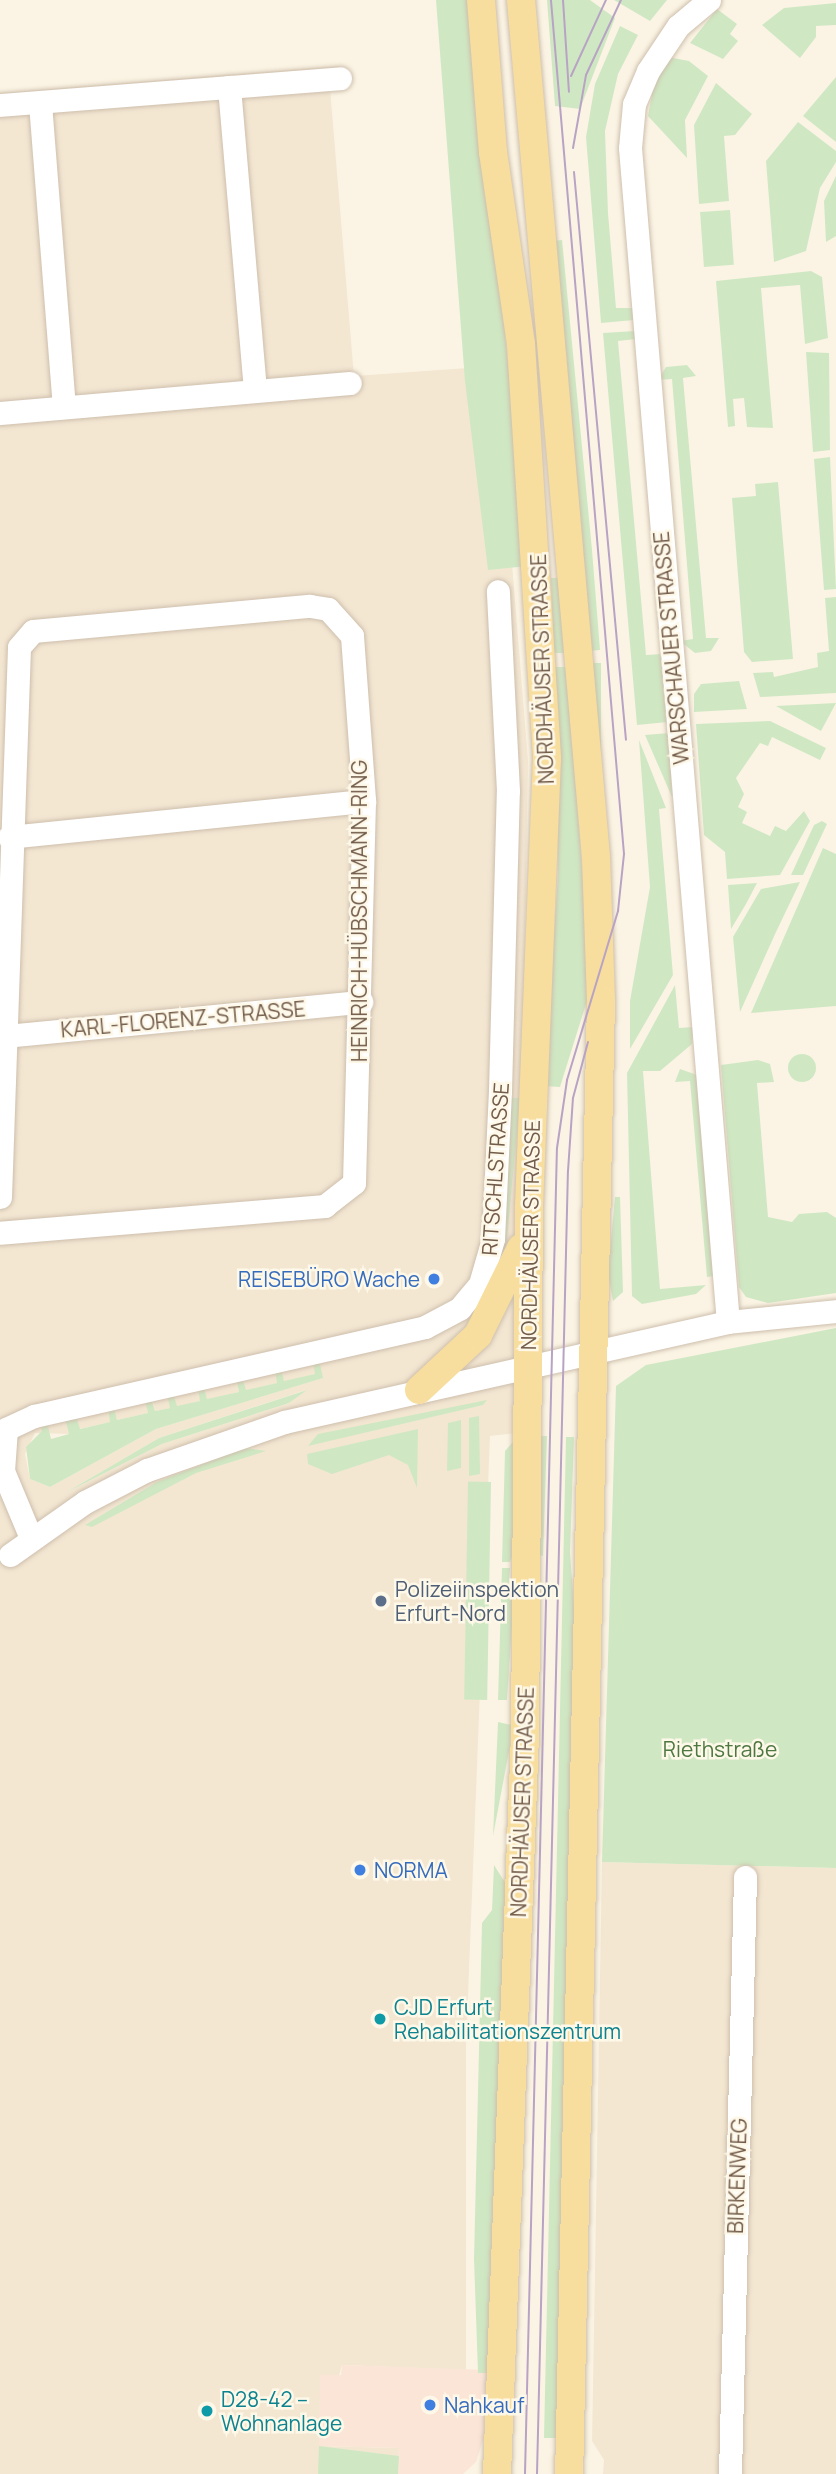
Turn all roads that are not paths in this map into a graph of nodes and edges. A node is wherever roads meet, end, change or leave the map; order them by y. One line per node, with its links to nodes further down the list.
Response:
1 (481, 0): 18 (main road, NORDHÄUSER STRASSE)
2 (521, 0): 22 (main road, NORDHÄUSER STRASSE)
3 (709, 0): 21 (street, WARSCHAUER STRASSE)
4 (340, 78): 5 (street)
5 (229, 87): 6 (street); 9 (street)
6 (40, 103): 7 (street); 10 (street)
7 (0, 105)
8 (350, 383): 9 (street)
9 (255, 390): 10 (street)
10 (64, 407): 11 (street)
11 (0, 413)
12 (498, 591): 25 (street, RITSCHLSTRASSE)
13 (364, 801): 14 (street); 14 (street, HEINRICH-HÜBSCHMANN-RING); 15 (street, HEINRICH-HÜBSCHMANN-RING)
14 (9, 837): 16 (street, HEINRICH-HÜBSCHMANN-RING)
15 (361, 1002): 16 (street, KARL-FLORENZ-STRASSE); 19 (street, HEINRICH-HÜBSCHMANN-RING)
16 (5, 1035): 17 (street, HEINRICH-HÜBSCHMANN-RING)
17 (0, 1198)
18 (529, 1207): 23 (main road, NORDHÄUSER STRASSE); 24 (main road)
19 (0, 1233)
20 (836, 1311): 21 (street)
21 (728, 1322): 22 (street)
22 (595, 1352): 23 (street); 30 (main road, NORDHÄUSER STRASSE)
23 (527, 1369): 24 (street); 29 (main road, NORDHÄUSER STRASSE)
24 (419, 1390): 26 (street)
25 (3, 1424): 26 (street)
26 (31, 1538): 27 (street)
27 (10, 1555)
28 (745, 1877): 31 (street, BIRKENWEG)
29 (497, 2474)
30 (569, 2474)
31 (730, 2474)

